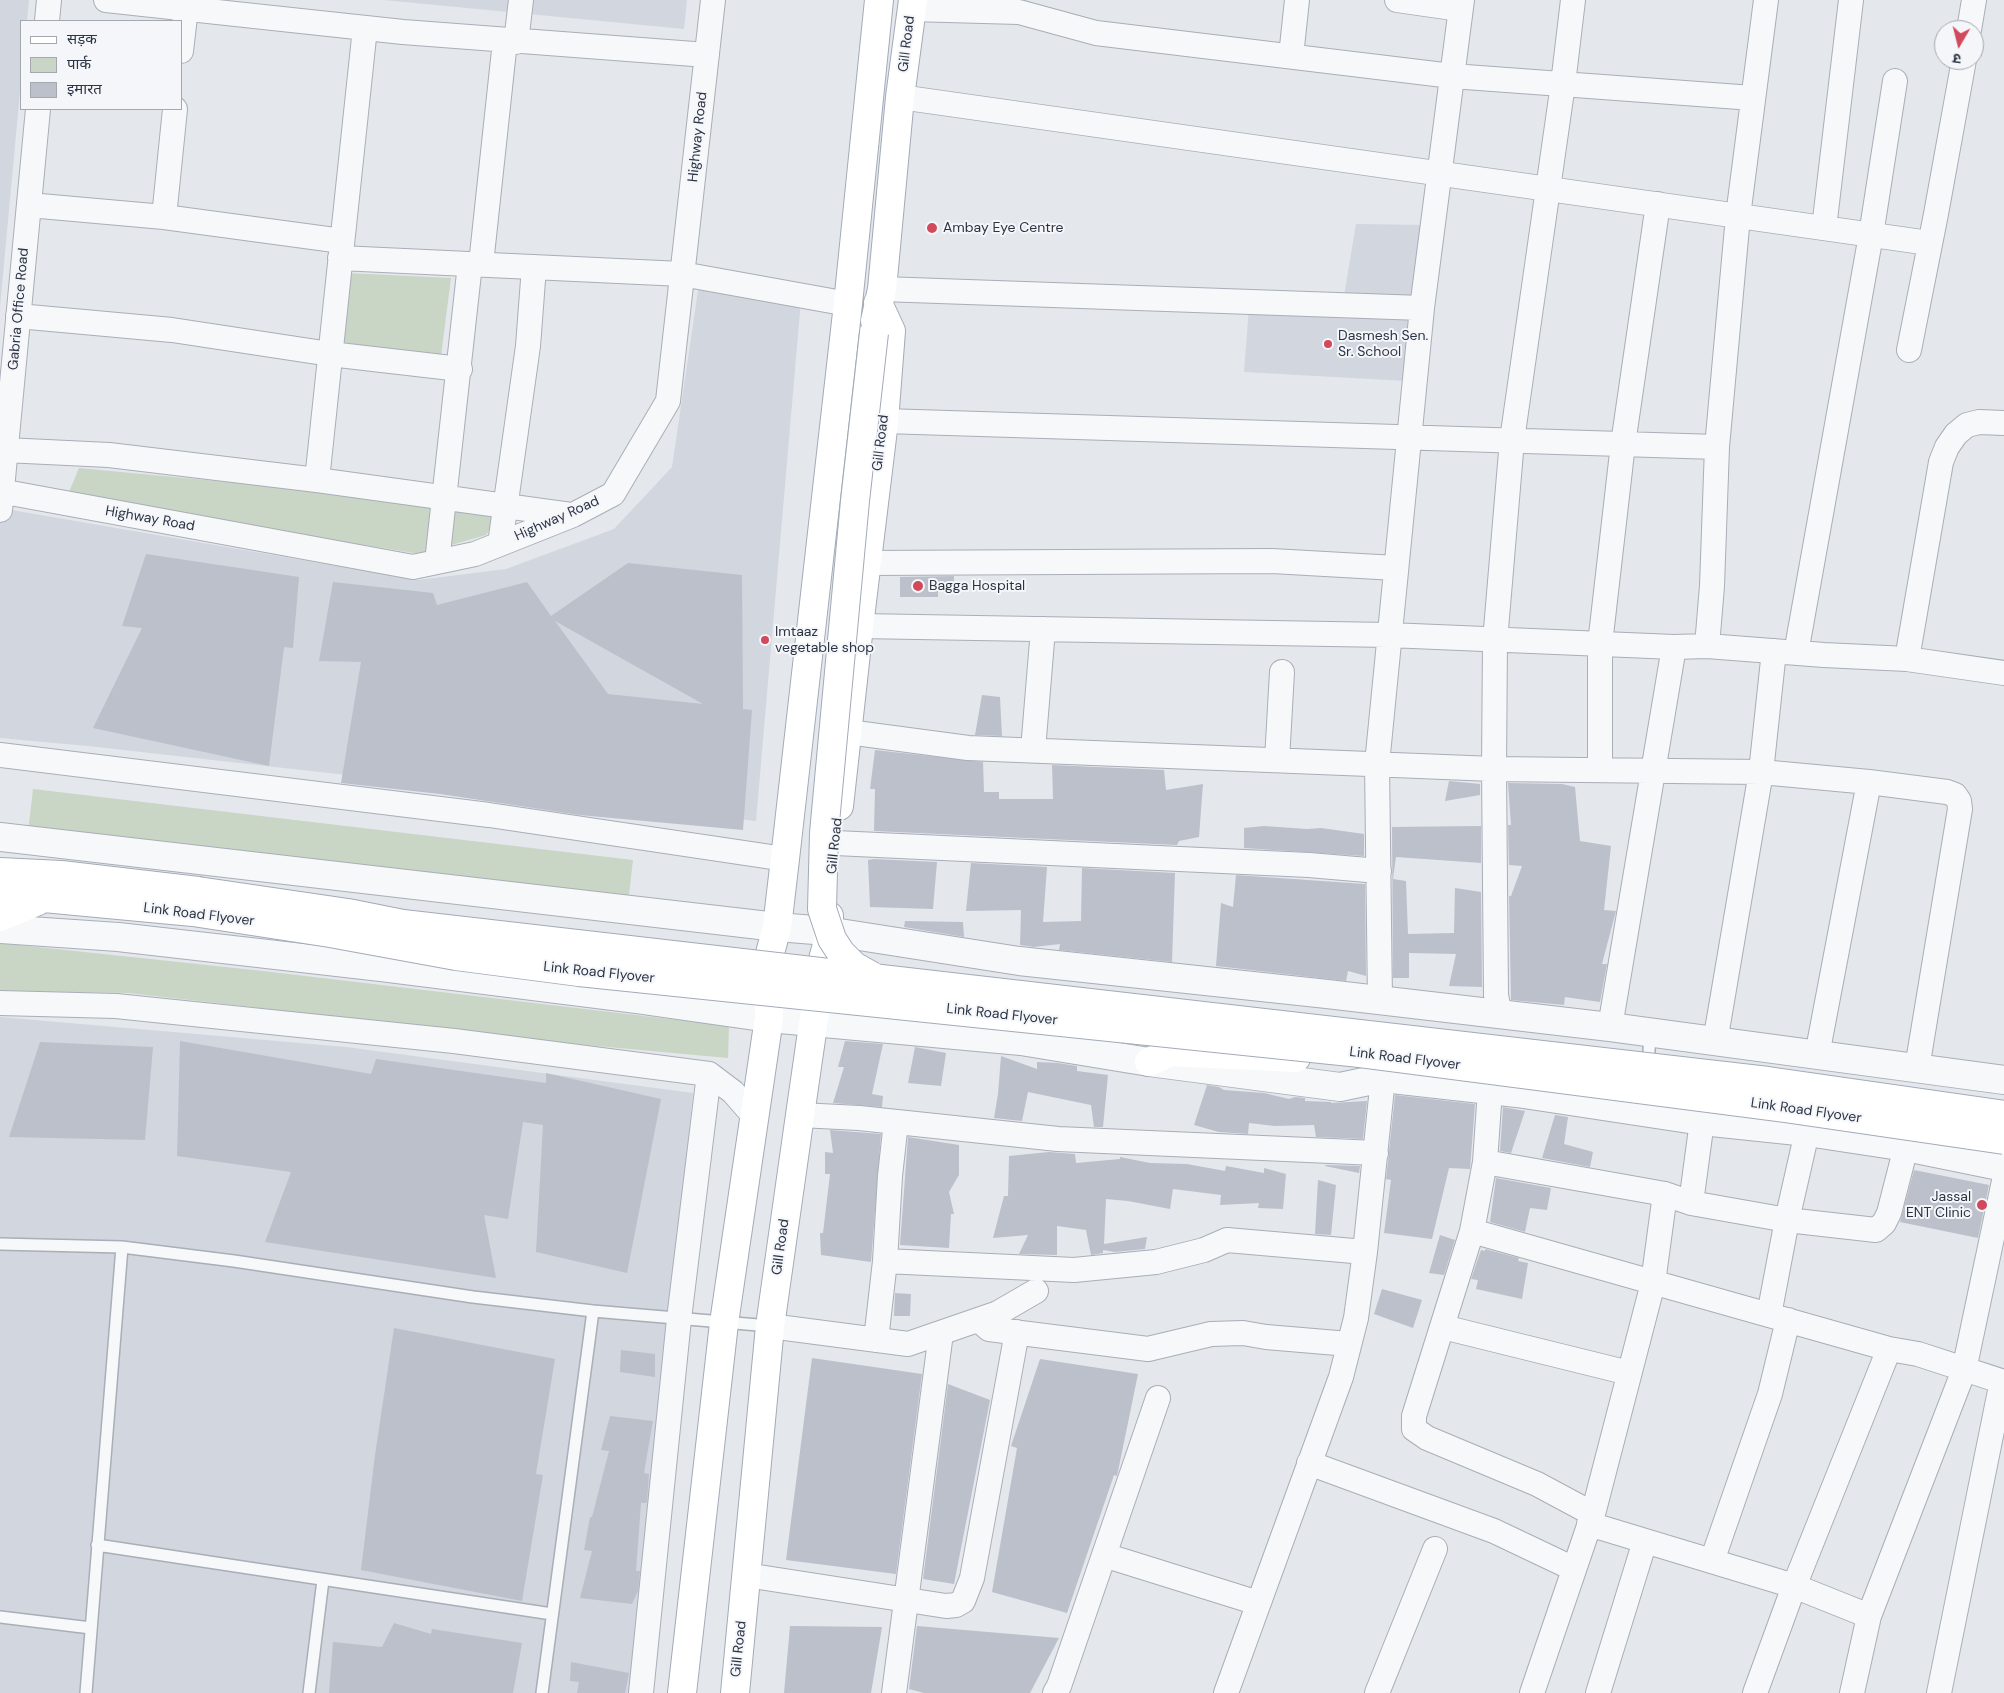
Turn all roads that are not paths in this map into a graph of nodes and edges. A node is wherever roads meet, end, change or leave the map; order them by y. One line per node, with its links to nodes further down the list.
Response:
1 (49, 0): 15 (street)
2 (106, 0): 14 (street)
3 (521, 0): 18 (street)
4 (713, 0): 20 (street, Highway Road)
5 (879, 0): 44 (main road)
6 (1297, 0): 21 (street)
7 (1397, 0): 13 (street)
8 (1574, 0): 25 (street)
9 (1766, 0): 27 (street)
10 (1851, 0): 36 (street)
11 (1974, 0): 16 (street)
12 (912, 4): 21 (street); 26 (main road, Gill Road)
13 (1461, 4): 23 (street)
14 (186, 8): 17 (street); 19 (street)
15 (47, 20)
16 (1971, 20)
17 (366, 28): 18 (street); 39 (street)
18 (510, 41): 20 (street); 40 (street)
19 (182, 42)
20 (707, 56): 42 (street, Highway Road)
21 (1291, 56): 23 (street)
22 (1962, 70): 38 (street)
23 (1452, 76): 25 (street); 30 (street)
24 (1895, 81): 37 (street)
25 (1563, 84): 27 (street); 31 (street)
26 (900, 97): 30 (street); 43 (main road, Gill Road)
27 (1753, 98): 34 (street)
28 (38, 110): 33 (street, Gabria Office Road)
29 (175, 110): 35 (street)
30 (1439, 172): 31 (street); 45 (street)
31 (1547, 188): 32 (street); 53 (street)
32 (1658, 204): 34 (street); 54 (street)
33 (29, 205): 35 (street); 46 (street, Gabria Office Road)
34 (1738, 216): 36 (street); 55 (street)
35 (164, 218): 39 (street)
36 (1824, 228): 37 (street)
37 (1871, 235): 38 (street); 73 (street)
38 (1929, 243): 47 (street)
39 (341, 249): 40 (street); 48 (street)
40 (476, 264): 41 (street); 49 (street)
41 (534, 267): 42 (street); 60 (street)
42 (682, 274): 44 (street); 61 (street, Highway Road)
43 (880, 296): 45 (street); 50 (main road, Gill Road); 100 (main road, bridge)
44 (848, 304): 90 (main road)
45 (1422, 308): 52 (street)
46 (18, 316): 48 (street); 56 (street, Gabria Office Road)
47 (1909, 350)
48 (330, 354): 49 (street); 57 (street)
49 (460, 369): 59 (street)
50 (884, 421): 52 (street); 64 (main road, Gill Road)
51 (2004, 423): 74 (street)
52 (1409, 437): 53 (street); 65 (street)
53 (1512, 440): 54 (street); 69 (street)
54 (1623, 444): 55 (street); 70 (street)
55 (1717, 447): 71 (street)
56 (5, 450): 57 (street); 58 (street, Gabria Office Road)
57 (317, 480): 59 (street)
58 (0, 497): 63 (street, Highway Road)
59 (445, 498): 60 (street); 63 (street)
60 (505, 506): 61 (street); 62 (street)
61 (573, 515): 62 (street, Highway Road)
62 (500, 544): 63 (street, Highway Road)
63 (438, 562)
64 (866, 563): 65 (street); 66 (main road, Gill Road)
65 (1396, 568): 68 (street)
66 (859, 626): 67 (street); 77 (main road, Gill Road)
67 (1043, 629): 68 (street); 78 (street)
68 (1390, 635): 69 (street); 81 (street)
69 (1495, 639): 70 (street); 82 (street)
70 (1600, 644): 72 (street); 83 (street)
71 (1708, 646): 72 (street); 73 (street)
72 (1674, 647): 84 (street)
73 (1785, 652): 74 (street); 85 (street)
74 (1907, 659): 76 (street)
75 (1282, 672): 80 (street)
76 (2004, 673)
77 (848, 732): 78 (street); 88 (main road, Gill Road)
78 (1033, 750): 80 (street)
79 (0, 756): 90 (street)
80 (1277, 760): 81 (street)
81 (1377, 764): 82 (street); 91 (street)
82 (1494, 769): 83 (street); 103 (street)
83 (1600, 770): 84 (street)
84 (1653, 771): 85 (street); 106 (street)
85 (1761, 772): 86 (street); 108 (street)
86 (1869, 782): 110 (street); 112 (street)
87 (0, 837): 97 (street)
88 (835, 842): 91 (street); 99 (main road, Gill Road)
89 (0, 853): 93 (main road)
90 (785, 859): 97 (main road)
91 (1379, 871): 101 (street)
92 (0, 872): 93 (main road, Link Road Flyover)
93 (61, 874): 100 (main road, Link Road Flyover, bridge)
94 (0, 897): 95 (main road, Link Road Flyover)
95 (44, 898): 96 (main road); 109 (main road, Link Road Flyover, bridge)
96 (0, 917)
97 (776, 927): 99 (street); 104 (main road)
98 (0, 929): 104 (street)
99 (827, 931): 101 (street); 105 (main road, Gill Road)
100 (874, 977): 119 (main road, Link Road Flyover, bridge)
101 (1380, 1002): 103 (street)
102 (0, 1003): 113 (street)
103 (1500, 1015): 106 (street)
104 (769, 1018): 105 (street); 120 (main road)
105 (814, 1022): 111 (street); 118 (main road, Gill Road)
106 (1610, 1027): 107 (street)
107 (1650, 1033): 108 (street); 117 (lane)
108 (1715, 1042): 110 (street)
109 (1360, 1053): 111 (main road); 124 (main road, Link Road Flyover, bridge)
110 (1817, 1055): 112 (street)
111 (1149, 1062): 114 (street)
112 (1918, 1068): 115 (street)
113 (710, 1074): 120 (street); 142 (street)
114 (1383, 1078): 116 (street); 126 (street)
115 (2004, 1080)
116 (1490, 1090): 117 (street); 127 (street)
117 (1646, 1112): 121 (street)
118 (800, 1115): 122 (street); 145 (main road, Gill Road)
119 (2004, 1115)
120 (754, 1116): 144 (main road)
121 (1702, 1121): 123 (street); 131 (street)
122 (896, 1122): 126 (street); 137 (street)
123 (1807, 1132): 125 (street); 132 (street)
124 (2004, 1140)
125 (1906, 1147): 128 (street); 132 (street)
126 (1376, 1153): 136 (street)
127 (1485, 1162): 130 (street); 133 (street)
128 (2004, 1167)
129 (2004, 1180): 152 (street)
130 (1664, 1194): 131 (street); 138 (street)
131 (1691, 1203): 132 (street)
132 (1787, 1220): 141 (street)
133 (1472, 1231): 138 (street); 146 (street)
134 (0, 1244): 135 (lane)
135 (122, 1247): 140 (lane); 159 (lane)
136 (1365, 1252): 137 (street); 150 (street)
137 (885, 1261): 149 (street)
138 (1653, 1283): 141 (street); 153 (street)
139 (1036, 1291): 143 (street)
140 (593, 1311): 142 (lane); 169 (lane)
141 (1779, 1318): 151 (street); 162 (street)
142 (679, 1319): 144 (lane); 176 (street)
143 (979, 1320): 147 (street); 148 (street)
144 (724, 1323): 145 (lane); 177 (main road)
145 (770, 1326): 149 (street); 164 (main road, Gill Road)
146 (1443, 1327): 153 (street); 157 (street)
147 (1017, 1332): 150 (street); 167 (street)
148 (941, 1333): 149 (street); 167 (street)
149 (876, 1340)
150 (1350, 1344): 156 (street)
151 (1889, 1348): 152 (street); 166 (street)
152 (1964, 1370): 154 (street); 170 (street)
153 (1629, 1374): 157 (street)
154 (2003, 1382): 187 (street)
155 (1158, 1398): 161 (street)
156 (1309, 1463): 163 (street); 168 (street)
157 (1591, 1519): 158 (street); 163 (street)
158 (1645, 1541): 162 (street); 184 (street)
159 (97, 1545): 165 (lane); 172 (lane)
160 (1435, 1549): 182 (street)
161 (1104, 1555): 168 (street); 180 (street)
162 (1712, 1561): 166 (street)
163 (1574, 1569): 183 (street)
164 (746, 1575): 167 (street); 178 (main road, Gill Road)
165 (323, 1580): 169 (lane); 174 (lane)
166 (1794, 1586): 170 (street); 185 (street)
167 (907, 1601): 179 (street)
168 (1258, 1603): 181 (street)
169 (552, 1614): 175 (lane)
170 (1869, 1616): 186 (street)
171 (0, 1617): 172 (lane)
172 (91, 1628): 173 (lane)
173 (86, 1693)
174 (309, 1693)
175 (542, 1693)
176 (641, 1693)
177 (682, 1693)
178 (734, 1693)
179 (894, 1693)
180 (1056, 1693)
181 (1226, 1693)
182 (1377, 1693)
183 (1532, 1693)
184 (1598, 1693)
185 (1755, 1693)
186 (1852, 1693)
187 (1939, 1693)

